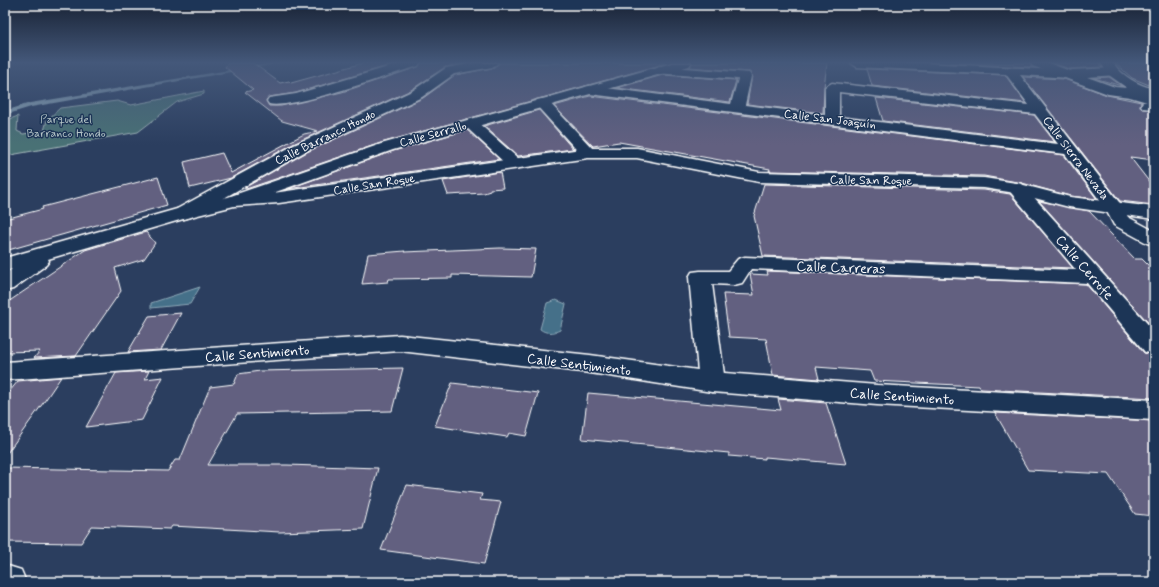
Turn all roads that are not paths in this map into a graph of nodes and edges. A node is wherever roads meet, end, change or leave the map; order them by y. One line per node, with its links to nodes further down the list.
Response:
1 (322, 90): 11 (street)
2 (422, 90): 24 (street, Calle Barranco Hondo)
3 (589, 90): 13 (street, Calle Serrallo)
4 (593, 90): 14 (street, Calle San Joaquín)
5 (741, 90): 14 (street)
6 (832, 90): 16 (street)
7 (863, 90): 15 (street)
8 (1025, 90): 15 (street, Calle Sierra Nevada)
9 (1117, 90): 10 (street)
10 (1134, 92): 12 (street)
11 (274, 101)
12 (1152, 102)
13 (542, 103): 17 (street, Calle Serrallo); 19 (street)
14 (737, 108): 16 (street, Calle San Joaquín)
15 (1040, 110): 18 (street, Calle Sierra Nevada)
16 (832, 120): 18 (street, Calle San Joaquín)
17 (471, 124): 20 (street); 22 (street, Calle Serrallo)
18 (1069, 150): 23 (street, Calle Sierra Nevada)
19 (588, 153): 20 (street, Calle San Roque); 21 (street, Calle San Roque)
20 (514, 163): 22 (street, Calle San Roque)
21 (1016, 188): 23 (street, Calle San Roque); 29 (street, Calle Cerrofe)
22 (234, 201): 24 (street, Calle Serrallo)
23 (1113, 206): 25 (street, Calle San Roque); 26 (street, Calle Sierra Nevada)
24 (184, 213): 27 (street)
25 (1154, 213)
26 (1154, 239)
27 (55, 251): 28 (street); 30 (street)
28 (5, 265)
29 (1094, 277): 31 (street, Calle Cerrofe); 33 (street, Calle Carreras)
30 (5, 284)
31 (1154, 346)
32 (5, 371): 33 (street, Calle Sentimiento)
33 (712, 382): 34 (street, Calle Sentimiento)
34 (1154, 410)
35 (5, 582): 36 (street)
36 (9, 582)

